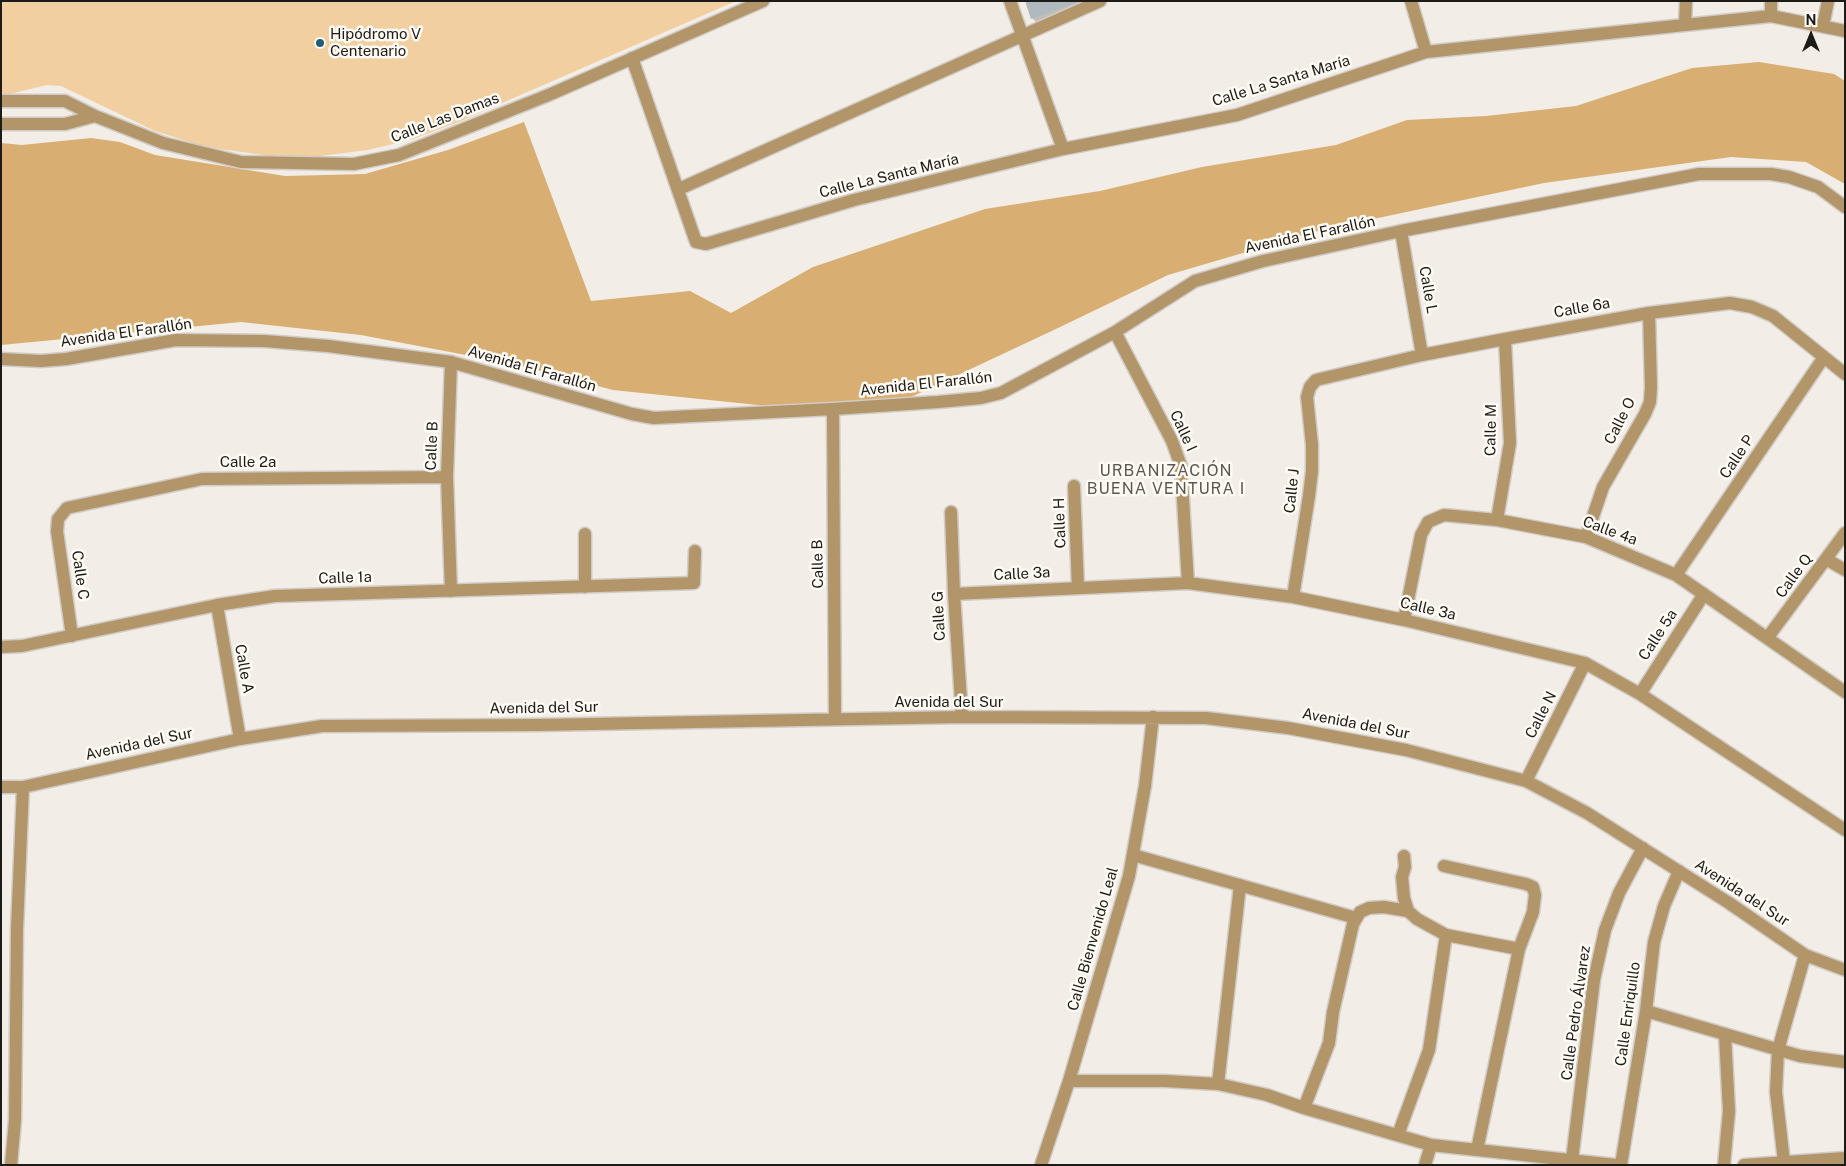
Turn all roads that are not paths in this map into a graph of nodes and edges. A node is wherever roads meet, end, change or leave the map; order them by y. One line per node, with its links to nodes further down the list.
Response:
1 (762, 1): 14 (street, Calle Las Damas)
2 (1010, 1): 12 (street)
3 (1100, 1): 12 (street)
4 (1411, 1): 13 (street)
5 (1686, 1): 9 (street)
6 (1771, 1): 8 (street)
7 (1828, 1): 10 (street)
8 (1771, 16): 9 (street, Calle La Santa María); 10 (street, Calle La Santa María)
9 (1685, 25): 13 (street, Calle La Santa María)
10 (1823, 26): 11 (street, Calle La Santa María)
11 (1845, 32)
12 (1022, 36): 18 (street); 19 (street)
13 (1426, 52): 18 (street, Calle La Santa María)
14 (632, 58): 16 (street, Calle Las Damas); 19 (street)
15 (1, 101): 16 (street, Calle Las Damas)
16 (95, 116): 17 (street)
17 (1, 124)
18 (1063, 149): 19 (street, Calle La Santa María)
19 (679, 189)
20 (1845, 207): 21 (street, Avenida El Farallón)
21 (1402, 232): 23 (street, Avenida El Farallón); 25 (street, Calle L)
22 (1648, 313): 24 (street, Calle 6a); 26 (street, Calle 6a); 39 (street, Calle O)
23 (1115, 332): 31 (street, Avenida El Farallón); 44 (street, Calle I)
24 (1504, 339): 25 (street, Calle 6a); 36 (street, Calle M)
25 (1422, 355): 30 (street, Calle 6a)
26 (1824, 357): 29 (street, Calle 6a); 43 (street, Calle P)
27 (1, 359): 28 (street, Avenida El Farallón)
28 (451, 362): 31 (street, Avenida El Farallón); 32 (street, Calle B)
29 (1845, 374)
30 (1310, 387): 50 (street, Calle J)
31 (832, 409): 61 (street, Calle B)
32 (447, 477): 35 (street, Calle 2a); 47 (street, Calle B)
33 (1074, 486): 46 (street, Calle H)
34 (951, 512): 48 (street, Calle G)
35 (58, 519): 53 (street, Calle C)
36 (1497, 520): 39 (street, Calle 4a); 52 (street, Calle 4a)
37 (1845, 533): 41 (street, Calle Q)
38 (585, 534): 45 (street)
39 (1586, 537): 43 (street, Calle 4a)
40 (695, 551): 45 (street, Calle 1a)
41 (1826, 559): 42 (street); 54 (street, Calle Q)
42 (1845, 570)
43 (1676, 575): 49 (street, Calle 4a)
44 (1188, 583): 46 (street, Calle 3a); 50 (street, Calle 3a)
45 (585, 587): 47 (street, Calle 1a)
46 (1078, 588): 48 (street, Calle 3a)
47 (451, 591): 51 (street, Calle 1a)
48 (954, 594): 59 (street, Calle G)
49 (1704, 594): 54 (street, Calle 4a); 58 (street, Calle 5a)
50 (1293, 597): 52 (street, Calle 3a)
51 (217, 605): 53 (street, Calle 1a); 62 (street, Calle A)
52 (1404, 620): 56 (street, Calle 3a)
53 (72, 636): 55 (street, Calle 1a)
54 (1768, 637): 57 (street, Calle 4a)
55 (1, 647)
56 (1585, 663): 58 (street, Calle 3a); 63 (street, Calle N)
57 (1845, 692)
58 (1640, 694): 66 (street, Calle 3a)
59 (962, 717): 60 (street, Avenida del Sur); 61 (street, Avenida del Sur)
60 (1153, 717): 63 (street, Avenida del Sur); 68 (street, Calle Bienvenido Leal)
61 (836, 719): 62 (street, Avenida del Sur)
62 (240, 739): 64 (street, Avenida del Sur)
63 (1526, 781): 67 (street, Avenida del Sur)
64 (23, 786): 65 (street, Avenida del Sur); 92 (street)
65 (1, 787)
66 (1845, 830)
67 (1643, 848): 71 (street, Avenida del Sur); 90 (street, Calle Pedro Álvarez)
68 (1133, 855): 72 (street); 83 (street, Calle Bienvenido Leal)
69 (1404, 856): 73 (street)
70 (1444, 866): 76 (street)
71 (1679, 872): 77 (street, Avenida del Sur); 79 (street, Calle Enriquillo)
72 (1240, 885): 74 (street); 84 (street)
73 (1408, 911): 74 (street); 75 (street)
74 (1356, 918): 85 (street)
75 (1446, 935): 76 (street); 86 (street)
76 (1519, 949): 88 (street)
77 (1805, 955): 78 (street, Avenida del Sur); 81 (street)
78 (1845, 970)
79 (1646, 1011): 80 (street); 96 (street, Calle Enriquillo)
80 (1725, 1035): 81 (street); 97 (street)
81 (1778, 1050): 82 (street); 91 (street)
82 (1845, 1062)
83 (1069, 1081): 84 (street); 93 (street, Calle Bienvenido Leal)
84 (1218, 1084): 85 (street)
85 (1304, 1108): 86 (street)
86 (1398, 1134): 87 (street)
87 (1431, 1145): 88 (street); 94 (street)
88 (1477, 1150): 90 (street)
89 (1845, 1158): 91 (street)
90 (1572, 1160): 95 (street)
91 (1784, 1162): 98 (street)
92 (11, 1165)
93 (1041, 1165)
94 (1425, 1165)
95 (1616, 1165)
96 (1621, 1165)
97 (1724, 1165)
98 (1744, 1165)

